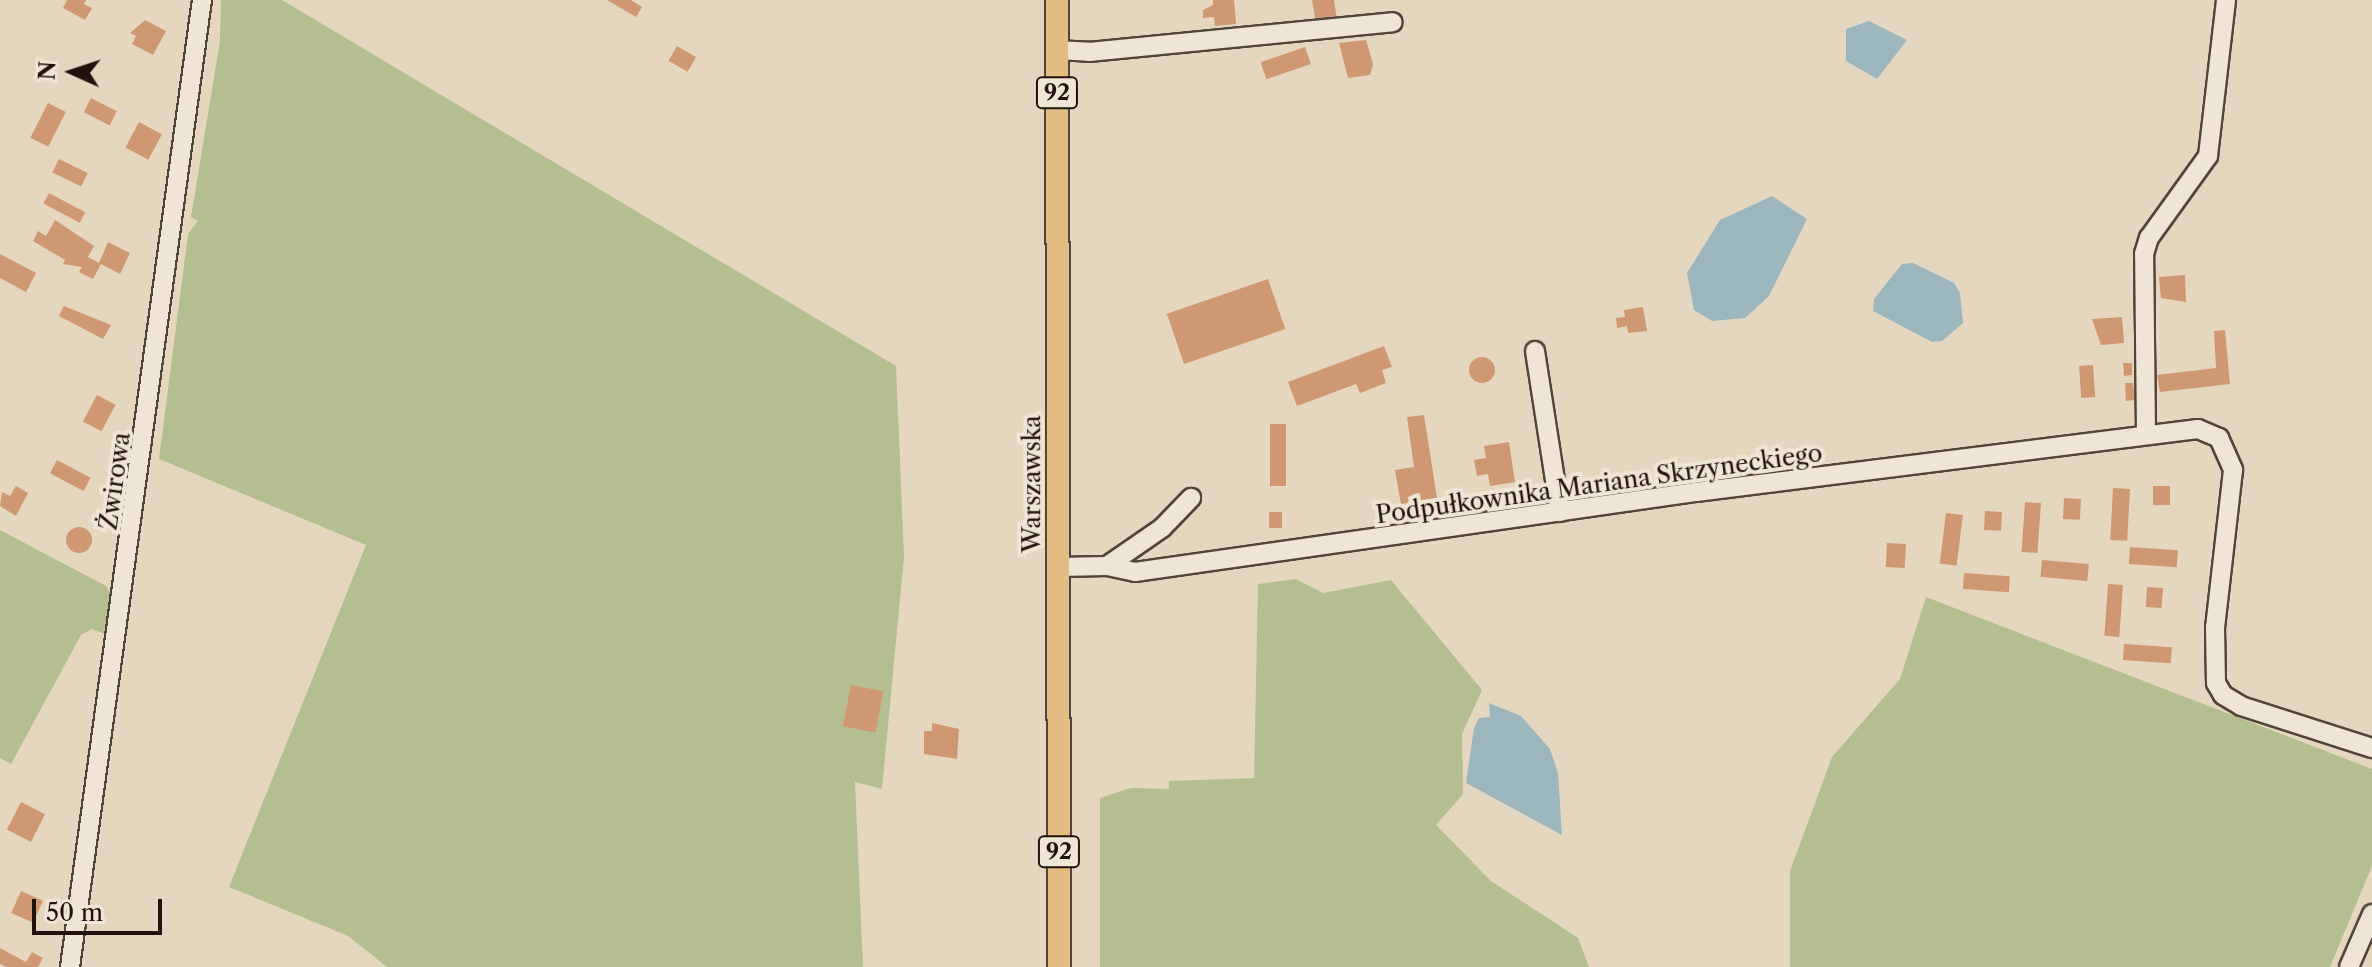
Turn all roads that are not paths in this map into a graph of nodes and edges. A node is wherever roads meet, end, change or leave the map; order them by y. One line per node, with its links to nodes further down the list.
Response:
1 (202, 0): 14 (street, Żwirowa)
2 (1057, 0): 5 (main road, Warszawska / 92)
3 (2226, 0): 7 (street)
4 (1393, 22): 5 (street)
5 (1056, 50): 11 (main road, Warszawska / 92)
6 (1535, 351): 9 (street)
7 (2146, 433): 9 (street, Podpułkownika Mariana Skrzyneckiego); 12 (street, Podpułkownika Mariana Skrzyneckiego)
8 (1191, 498): 10 (street)
9 (1560, 512): 10 (street, Podpułkownika Mariana Skrzyneckiego)
10 (1107, 566): 11 (street, Podpułkownika Mariana Skrzyneckiego)
11 (1058, 567): 15 (main road, Warszawska / 92)
12 (2372, 748)
13 (2372, 914): 16 (street)
14 (70, 967)
15 (1059, 967)
16 (2349, 967)

